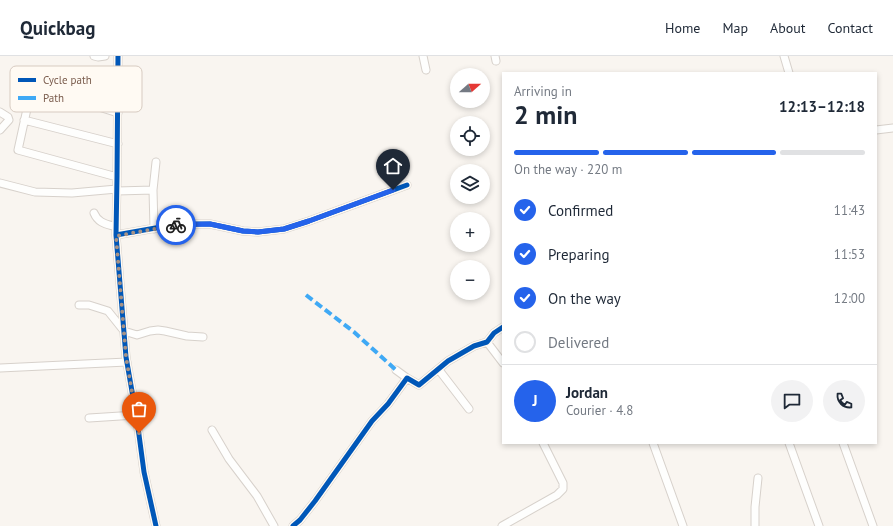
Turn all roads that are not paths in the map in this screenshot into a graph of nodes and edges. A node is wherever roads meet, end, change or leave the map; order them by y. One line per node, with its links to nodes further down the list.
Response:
1 (94, 56): 2 (street)
2 (105, 56)
3 (423, 56): 5 (street)
4 (784, 56): 6 (street)
5 (426, 70)
6 (789, 72)
7 (0, 112): 13 (street)
8 (26, 112): 11 (street)
9 (115, 112): 10 (street)
10 (118, 113): 15 (street)
11 (24, 120): 15 (street); 17 (street)
12 (893, 128): 14 (street)
13 (0, 130)
14 (877, 130)
15 (118, 144): 17 (street)
16 (156, 162): 21 (street)
17 (118, 177): 20 (street)
18 (0, 183): 20 (street)
19 (407, 184): 24 (street)
20 (117, 190): 21 (street); 23 (street)
21 (152, 190): 24 (street)
22 (94, 213): 23 (street)
23 (116, 227): 25 (street)
24 (154, 229): 25 (street)
25 (116, 236): 28 (street)
26 (79, 305): 28 (street)
27 (502, 328): 30 (street)
28 (124, 331): 29 (street); 31 (street)
29 (203, 337)
30 (487, 342): 32 (street); 35 (street)
31 (127, 362): 33 (street); 38 (street)
32 (502, 362)
33 (0, 368)
34 (396, 370): 36 (street)
35 (439, 370): 36 (street); 37 (street)
36 (407, 378): 48 (street)
37 (469, 409)
38 (136, 415): 39 (street); 46 (street)
39 (89, 418)
40 (212, 430): 47 (street)
41 (544, 444): 49 (street)
42 (653, 444): 50 (street)
43 (789, 444): 52 (street)
44 (843, 444): 53 (street)
45 (758, 478): 51 (street)
46 (156, 526)
47 (274, 526)
48 (293, 526)
49 (502, 526)
50 (683, 526)
51 (755, 526)
52 (819, 526)
53 (873, 526)

